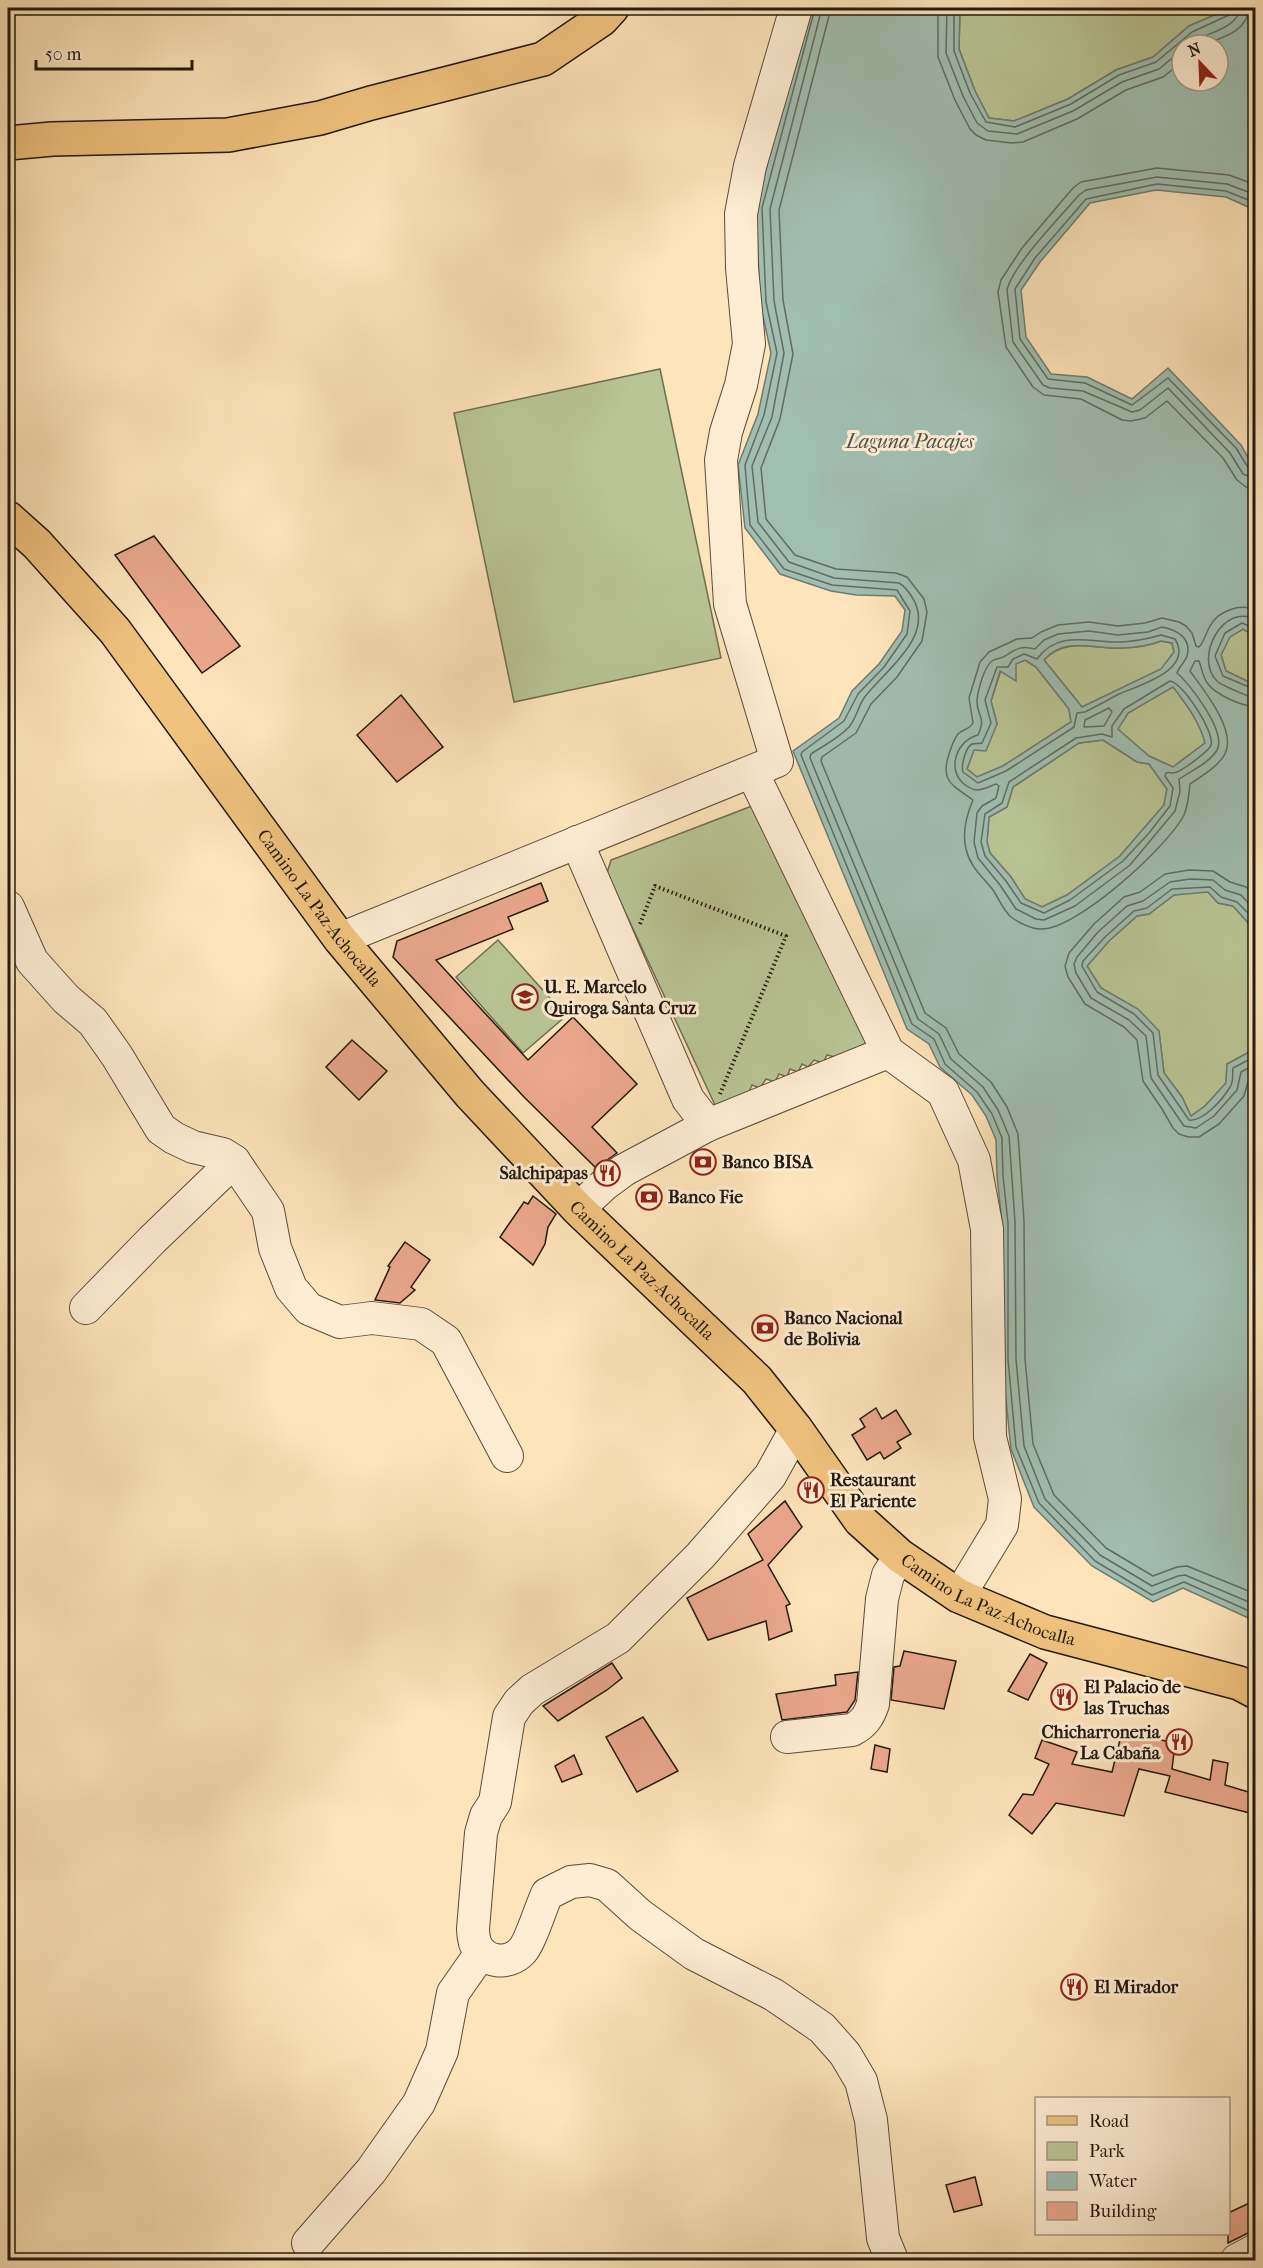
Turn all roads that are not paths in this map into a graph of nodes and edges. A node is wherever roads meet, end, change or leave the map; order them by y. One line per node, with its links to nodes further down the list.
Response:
1 (612, 8): 3 (main road)
2 (795, 8): 5 (street)
3 (8, 143)
4 (8, 518): 8 (main road, Camino La Paz-Achocalla)
5 (752, 772): 6 (street); 9 (street)
6 (577, 842): 8 (street); 10 (street)
7 (8, 907): 11 (street)
8 (340, 939): 12 (main road, Camino La Paz-Achocalla)
9 (888, 1052): 10 (street); 17 (street)
10 (708, 1125): 12 (street)
11 (234, 1161): 13 (street); 15 (street)
12 (579, 1209): 14 (main road, Camino La Paz-Achocalla)
13 (86, 1308)
14 (795, 1428): 16 (main road, Camino La Paz-Achocalla); 20 (street)
15 (507, 1456)
16 (900, 1556): 17 (main road, Camino La Paz-Achocalla); 19 (street)
17 (959, 1596): 18 (main road, Camino La Paz-Achocalla)
18 (1256, 1692)
19 (788, 1737)
20 (481, 1953): 21 (street); 23 (street)
21 (308, 2243)
22 (1256, 2250): 24 (street)
23 (892, 2260)
24 (1237, 2260)

